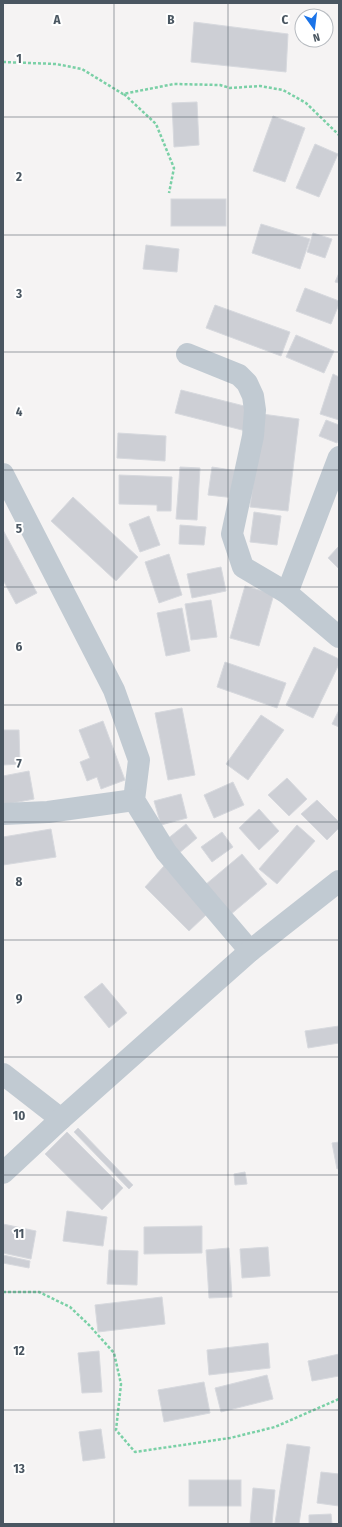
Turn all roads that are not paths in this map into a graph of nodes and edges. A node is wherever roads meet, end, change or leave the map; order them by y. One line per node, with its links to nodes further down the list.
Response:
1 (187, 354): 4 (street)
2 (339, 457): 4 (street)
3 (3, 474): 6 (street)
4 (287, 593): 5 (street)
5 (339, 637)
6 (134, 800): 7 (street); 9 (street)
7 (3, 814)
8 (339, 881): 9 (street)
9 (250, 951): 11 (street)
10 (5, 1076): 11 (street)
11 (61, 1119): 12 (street)
12 (3, 1174)

